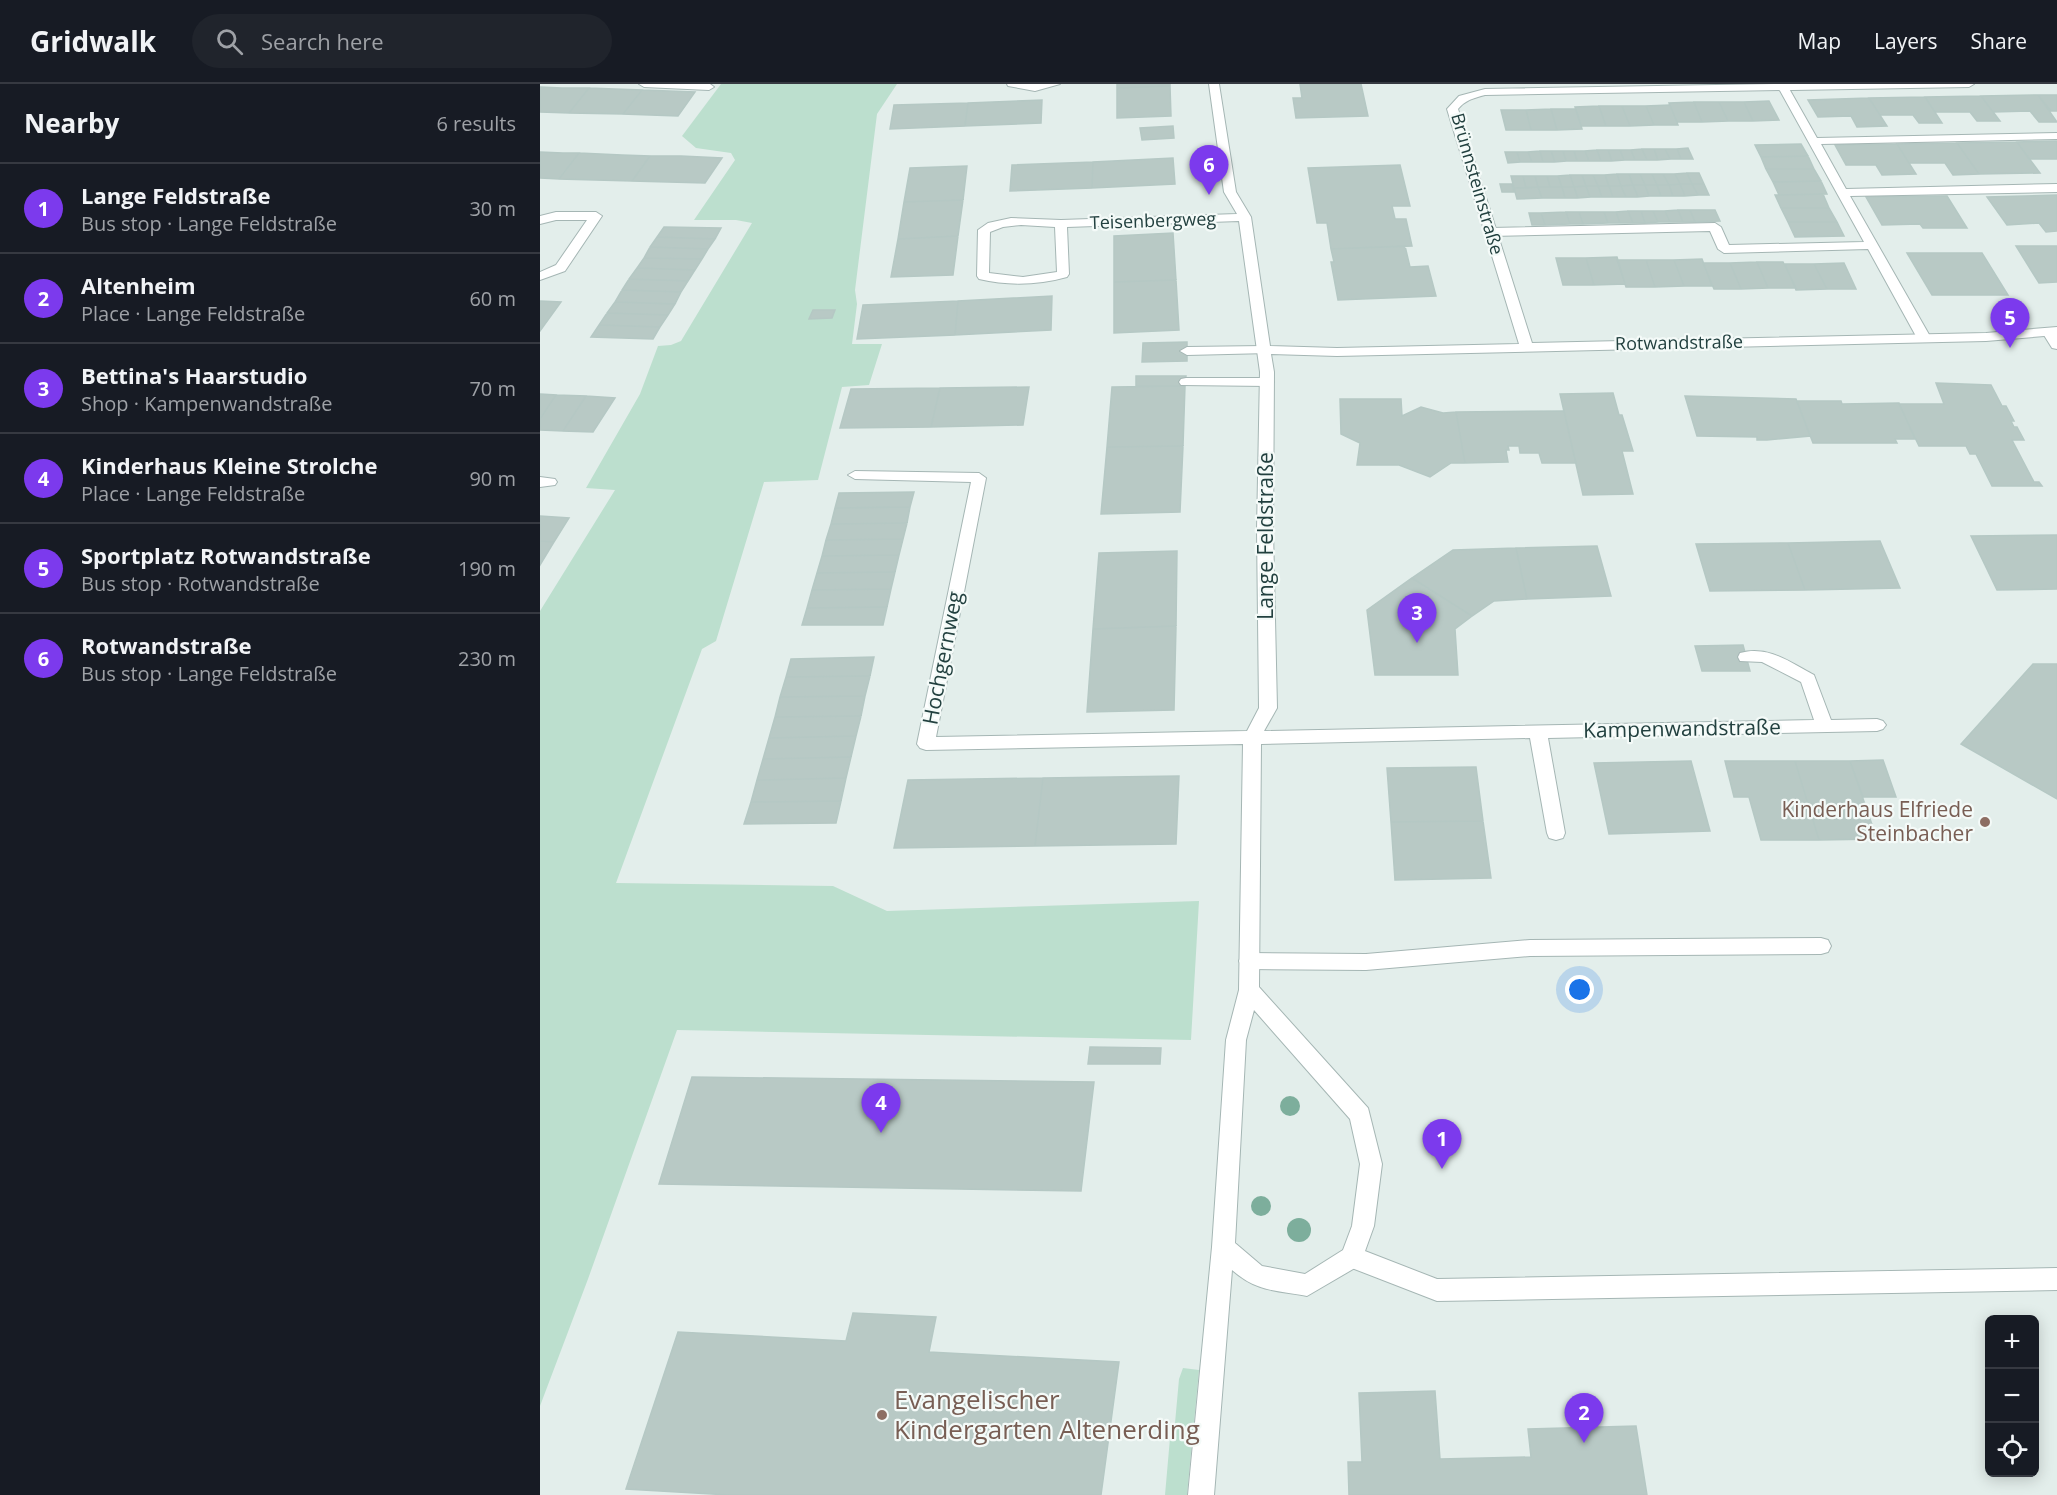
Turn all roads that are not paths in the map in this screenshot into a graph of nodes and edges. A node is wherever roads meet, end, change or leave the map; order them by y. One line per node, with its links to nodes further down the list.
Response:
1 (644, 84): 7 (street)
2 (1012, 84): 3 (street)
3 (1055, 84)
4 (1214, 84): 13 (street, Lange Feldstraße)
5 (1969, 84): 8 (street, Brünnsteinstraße)
6 (1758, 86): 8 (street, Brünnsteinstraße); 16 (street, Brünnsteinstraße)
7 (709, 87)
8 (1783, 87): 10 (street)
9 (2057, 136): 10 (street)
10 (1813, 141): 12 (street)
11 (2057, 188): 12 (street)
12 (1843, 193): 17 (street)
13 (1245, 217): 15 (street, Teisenbergweg); 23 (street, Lange Feldstraße)
14 (540, 219): 18 (street)
15 (1061, 224): 15 (street, Teisenbergweg)
16 (1491, 232): 17 (street); 22 (street, Brünnsteinstraße)
17 (1872, 245): 20 (street)
18 (540, 276)
19 (2053, 331): 20 (street, Rotwandstraße); 21 (street)
20 (1924, 338): 22 (street, Rotwandstraße)
21 (2057, 345)
22 (1527, 346): 23 (street, Rotwandstraße)
23 (1264, 350): 24 (street, Rotwandstraße); 26 (street, Lange Feldstraße)
24 (1187, 351)
25 (1186, 382): 26 (street)
26 (1267, 382): 32 (street, Lange Feldstraße)
27 (855, 475): 32 (street, Hochgernweg)
28 (1746, 657): 30 (street)
29 (1877, 725): 30 (street, Kampenwandstraße)
30 (1825, 726): 31 (street, Kampenwandstraße)
31 (1538, 732): 32 (street, Kampenwandstraße); 33 (street)
32 (1252, 738): 35 (street, Lange Feldstraße)
33 (1556, 833)
34 (1821, 946): 35 (street)
35 (1249, 961): 36 (street, Lange Feldstraße)
36 (1249, 990): 37 (street, Lange Feldstraße); 38 (street)
37 (1223, 1247): 38 (street); 40 (street, Lange Feldstraße)
38 (1352, 1257): 39 (street)
39 (2057, 1278)
40 (1201, 1495)

